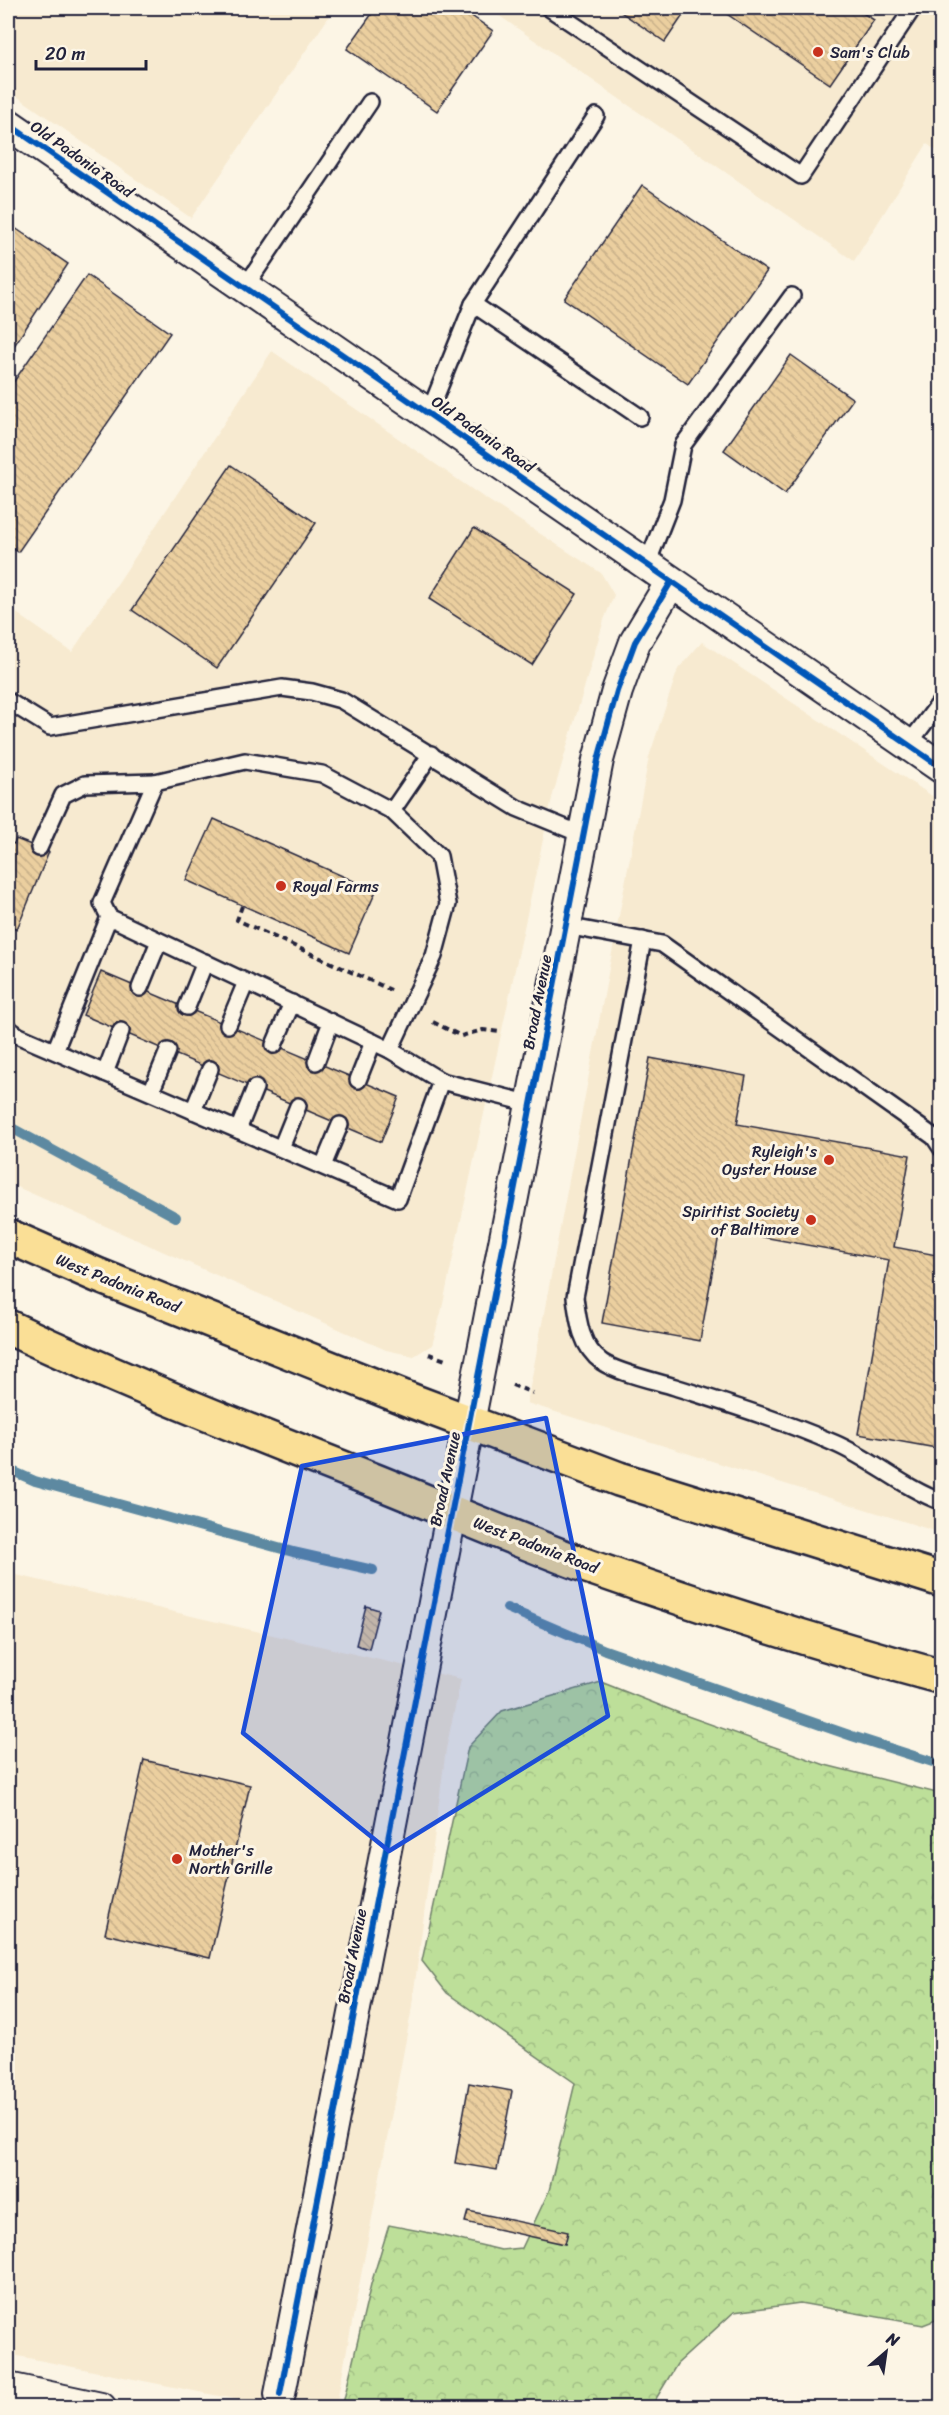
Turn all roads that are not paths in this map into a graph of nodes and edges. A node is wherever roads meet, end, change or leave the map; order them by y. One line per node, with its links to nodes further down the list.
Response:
1 (549, 8): 2 (lane)
2 (913, 8)
3 (370, 102): 6 (lane)
4 (596, 116): 8 (lane)
5 (8, 124): 6 (street, Old Padonia Road)
6 (245, 287): 9 (street, Old Padonia Road)
7 (792, 296): 11 (lane)
8 (473, 304): 9 (lane); 10 (lane)
9 (429, 413): 11 (street, Old Padonia Road)
10 (640, 417)
11 (647, 564): 12 (street, Old Padonia Road)
12 (671, 582): 15 (street, Old Padonia Road); 20 (street, Broad Avenue)
13 (942, 700): 15 (lane)
14 (8, 701): 16 (lane)
15 (908, 745): 17 (street, Old Padonia Road)
16 (431, 754): 19 (lane); 20 (lane)
17 (942, 768)
18 (154, 782): 19 (lane); 21 (lane); 22 (lane)
19 (392, 812): 37 (lane)
20 (583, 835): 23 (street, Broad Avenue)
21 (39, 848)
22 (109, 917): 25 (lane); 38 (lane)
23 (566, 926): 24 (lane); 47 (street, Broad Avenue)
24 (643, 940): 53 (lane); 58 (lane)
25 (159, 941): 26 (lane); 28 (lane)
26 (205, 962): 27 (lane); 30 (lane)
27 (246, 982): 29 (lane); 32 (lane)
28 (140, 988)
29 (292, 1003): 31 (lane); 36 (lane)
30 (187, 1007)
31 (331, 1022): 35 (lane); 40 (lane)
32 (228, 1026)
33 (8, 1028): 38 (lane)
34 (121, 1031): 42 (lane)
35 (374, 1042): 37 (lane); 43 (lane)
36 (274, 1045)
37 (390, 1050): 44 (lane)
38 (55, 1051): 42 (lane)
39 (168, 1052): 46 (lane)
40 (316, 1062)
41 (210, 1070): 49 (lane)
42 (105, 1073): 46 (lane)
43 (358, 1080)
44 (441, 1081): 47 (lane); 54 (lane)
45 (255, 1088): 51 (lane)
46 (151, 1092): 49 (lane)
47 (532, 1104): 57 (street, Broad Avenue)
48 (298, 1106): 52 (lane)
49 (193, 1111): 51 (lane)
50 (340, 1125): 54 (lane)
51 (238, 1130): 52 (lane)
52 (281, 1149): 54 (lane)
53 (942, 1149)
54 (323, 1166)
55 (8, 1236): 57 (main road, West Padonia Road)
56 (8, 1327): 59 (main road, West Padonia Road)
57 (470, 1424): 59 (street, Broad Avenue); 60 (main road, West Padonia Road)
58 (942, 1502)
59 (452, 1512): 61 (main road, West Padonia Road); 63 (street, Broad Avenue)
60 (942, 1580)
61 (942, 1677)
62 (8, 2388): 64 (street)
63 (280, 2394)
64 (101, 2408)

